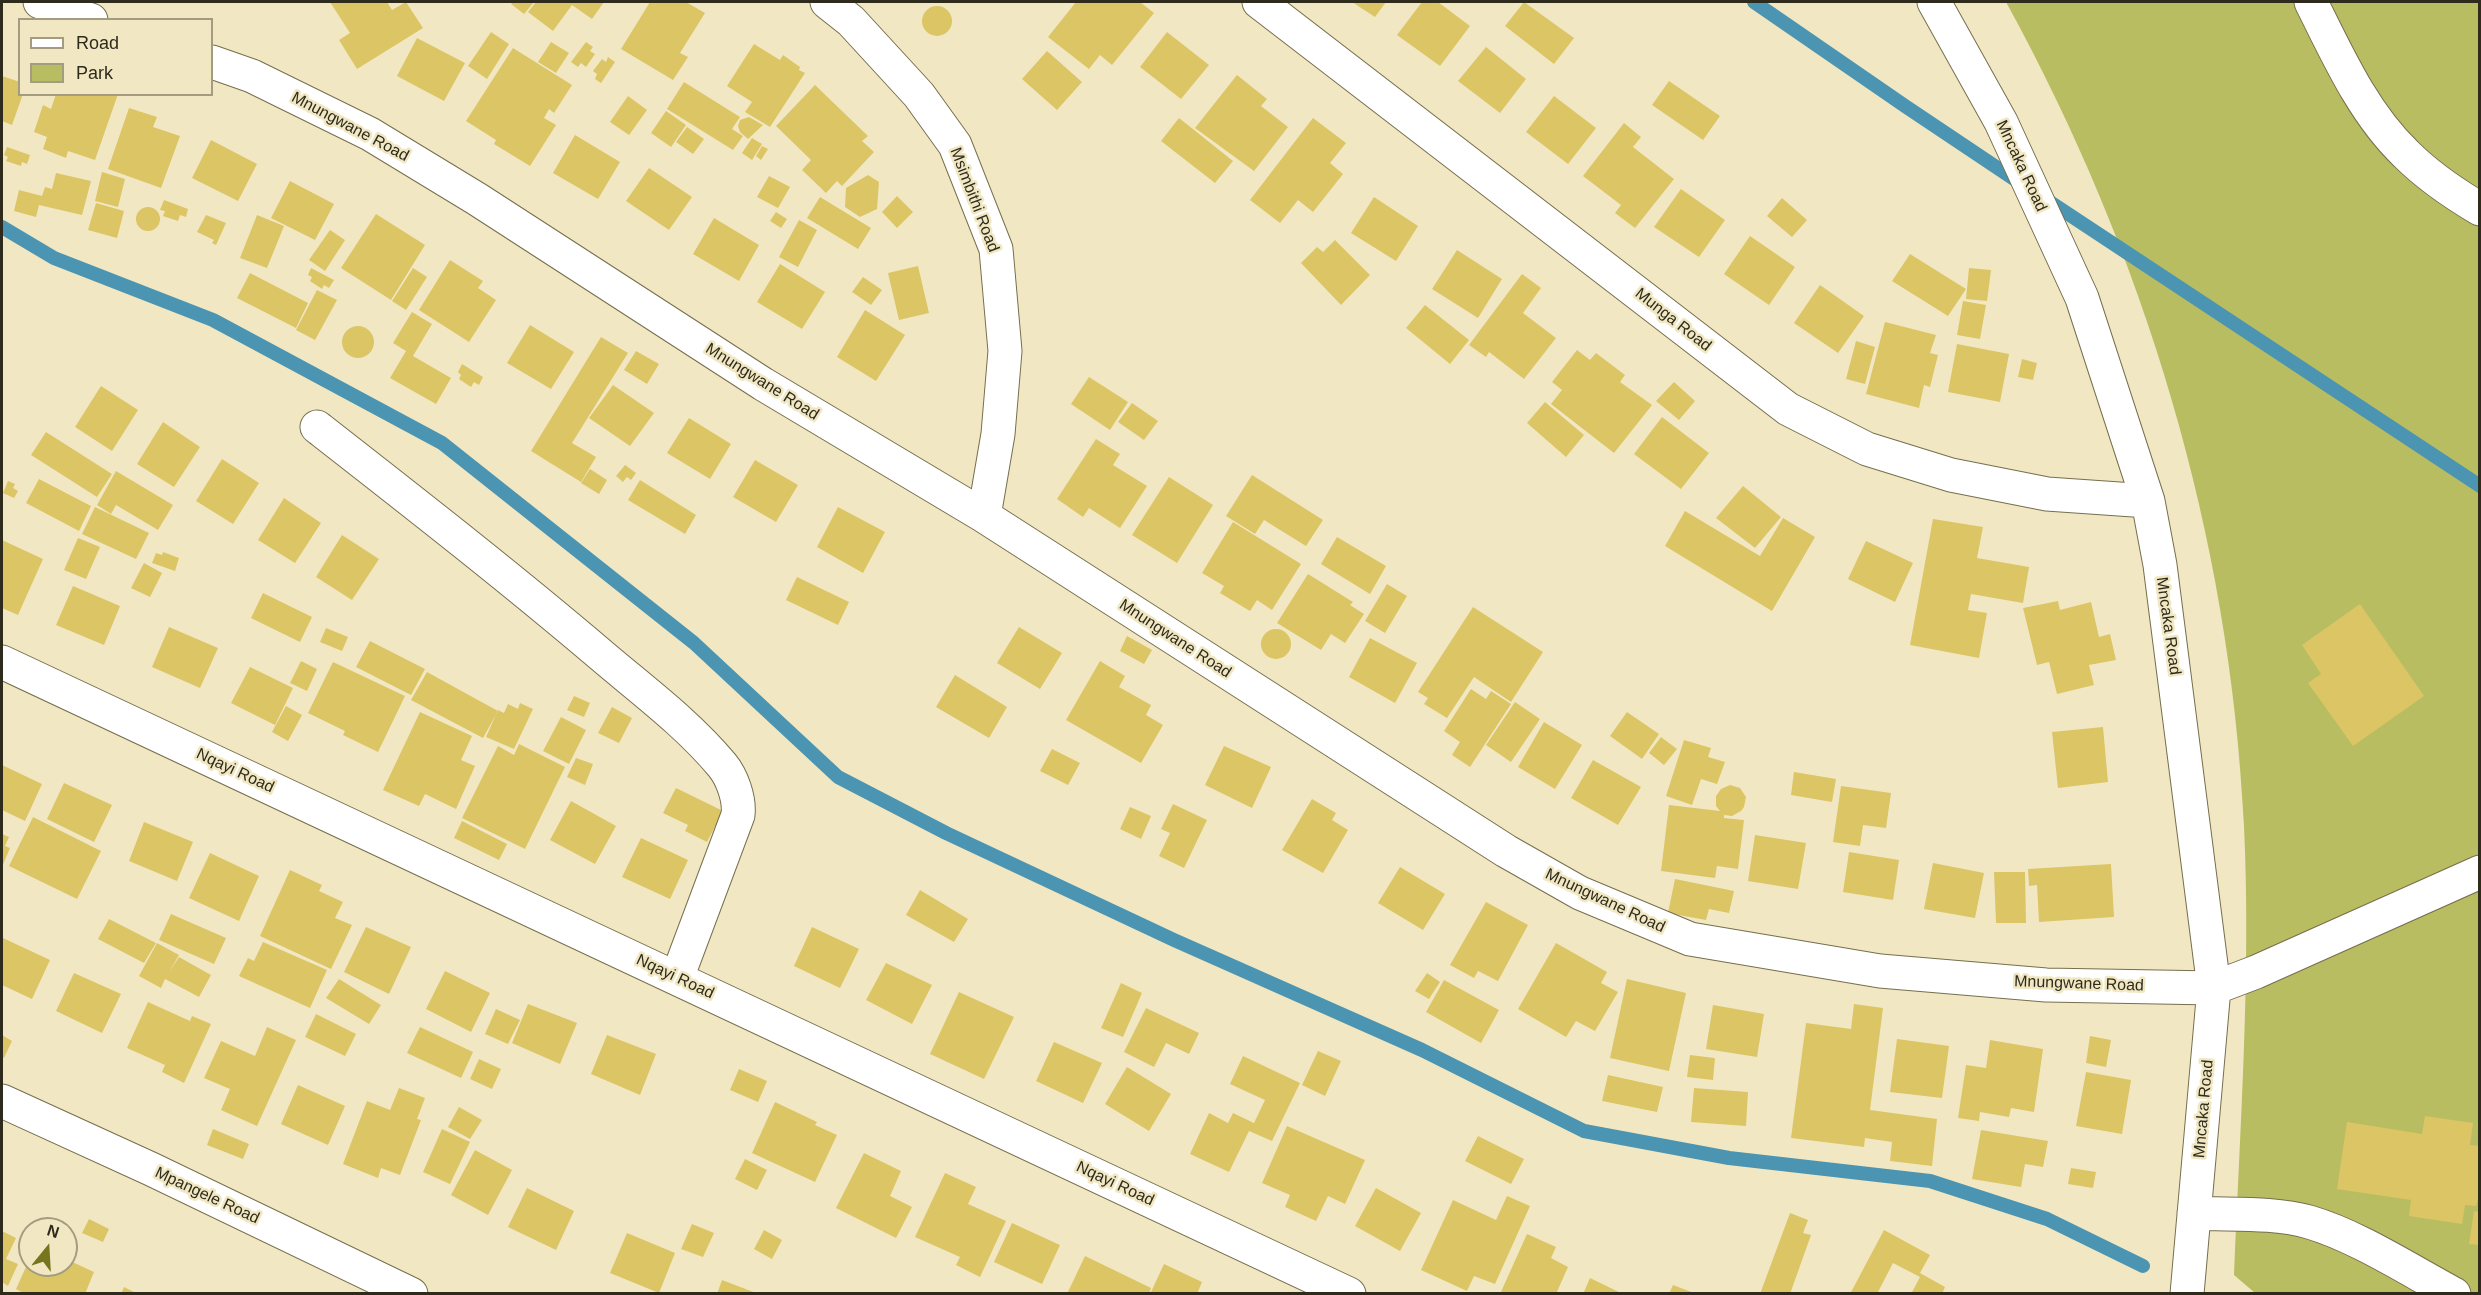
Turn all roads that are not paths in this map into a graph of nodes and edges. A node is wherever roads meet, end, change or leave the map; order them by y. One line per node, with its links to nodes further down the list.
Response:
1 (40, 2): 6 (street)
2 (827, 2): 11 (street, Msimbithi Road)
3 (1259, 2): 10 (street, Munga Road)
4 (1935, 2): 10 (street, Mncaka Road)
5 (2312, 2): 8 (street)
6 (85, 18)
7 (213, 62): 11 (street, Mnungwane Road)
8 (2480, 209)
9 (317, 427): 14 (street)
10 (2148, 501): 15 (street, Mncaka Road)
11 (984, 516): 15 (street, Mnungwane Road)
12 (2, 662): 14 (street, Nqayi Road)
13 (2480, 872): 15 (street)
14 (677, 978): 19 (street, Nqayi Road)
15 (2214, 988): 17 (street, Mncaka Road)
16 (2, 1101): 18 (street, Mpangele Road)
17 (2194, 1213): 20 (street, Mncaka Road); 21 (street)
18 (411, 1293)
19 (1349, 1293)
20 (2187, 1293)
21 (2454, 1293)

